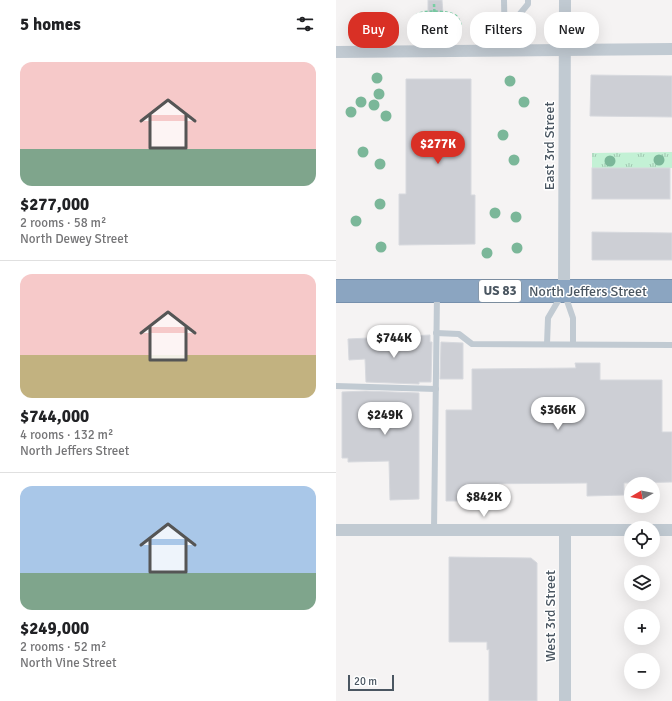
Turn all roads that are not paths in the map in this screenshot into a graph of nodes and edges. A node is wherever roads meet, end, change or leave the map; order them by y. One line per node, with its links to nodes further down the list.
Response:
1 (504, 0): 4 (lane)
2 (528, 0): 5 (lane)
3 (565, 0): 8 (street, East 3rd Street)
4 (504, 12)
5 (521, 12)
6 (672, 49): 8 (street)
7 (505, 50): 8 (street); 9 (street)
8 (564, 50): 12 (street, East 3rd Street)
9 (336, 52)
10 (336, 291): 11 (highway, North Jeffers Street / US 83)
11 (437, 291): 12 (highway, North Jeffers Street / US 83); 14 (lane)
12 (564, 291): 13 (highway, North Jeffers Street / US 83); 15 (lane); 16 (lane)
13 (672, 291)
14 (436, 333): 15 (lane); 19 (lane)
15 (548, 344): 16 (lane)
16 (573, 344): 17 (lane)
17 (672, 345)
18 (336, 386): 19 (lane)
19 (436, 389): 21 (lane)
20 (336, 530): 21 (street)
21 (434, 530): 22 (street)
22 (565, 530): 23 (street); 26 (street, West 3rd Street)
23 (624, 530)
24 (660, 530): 25 (street)
25 (672, 530)
26 (565, 701)

